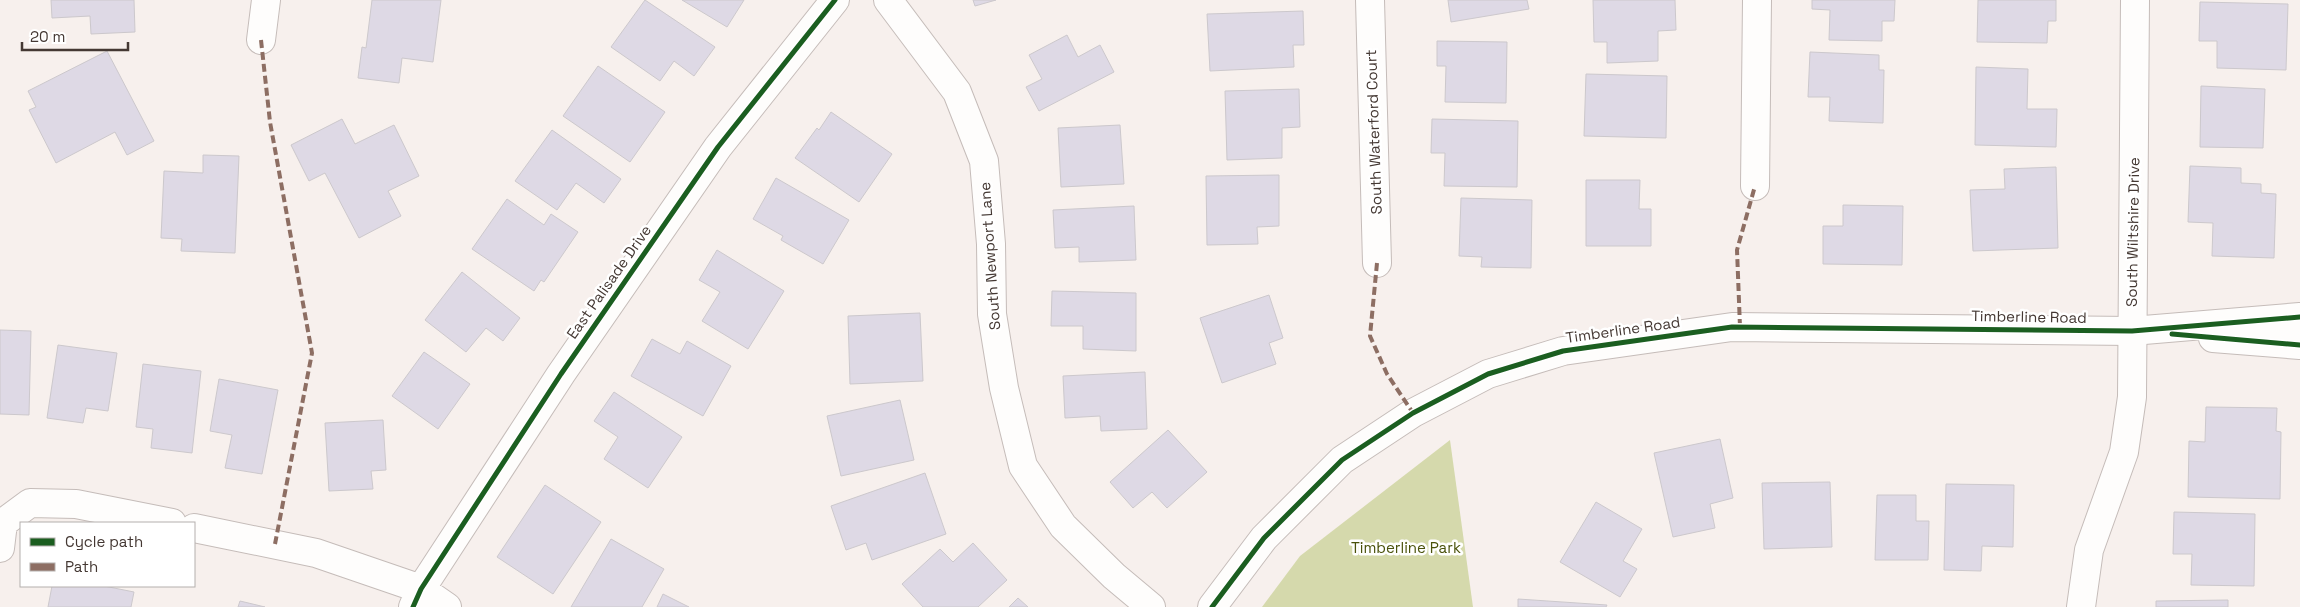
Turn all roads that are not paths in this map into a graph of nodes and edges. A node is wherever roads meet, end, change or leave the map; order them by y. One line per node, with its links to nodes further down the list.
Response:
1 (266, 0): 7 (street)
2 (835, 0): 16 (street, East Palisade Drive)
3 (888, 0): 18 (street, South Newport Lane)
4 (1370, 0): 9 (street, South Waterford Court)
5 (1757, 0): 8 (street)
6 (2135, 0): 11 (street, South Wiltshire Drive)
7 (261, 40)
8 (1755, 186)
9 (1377, 263)
10 (2300, 317): 11 (street, Timberline Road)
11 (2132, 331): 12 (street, Timberline Road); 19 (street, Timberline Road); 20 (street, South Wiltshire Drive)
12 (2300, 345)
13 (167, 522): 15 (street)
14 (195, 528): 16 (street)
15 (0, 548)
16 (417, 598): 17 (street)
17 (447, 607)
18 (1151, 607)
19 (1212, 607)
20 (2082, 607)

